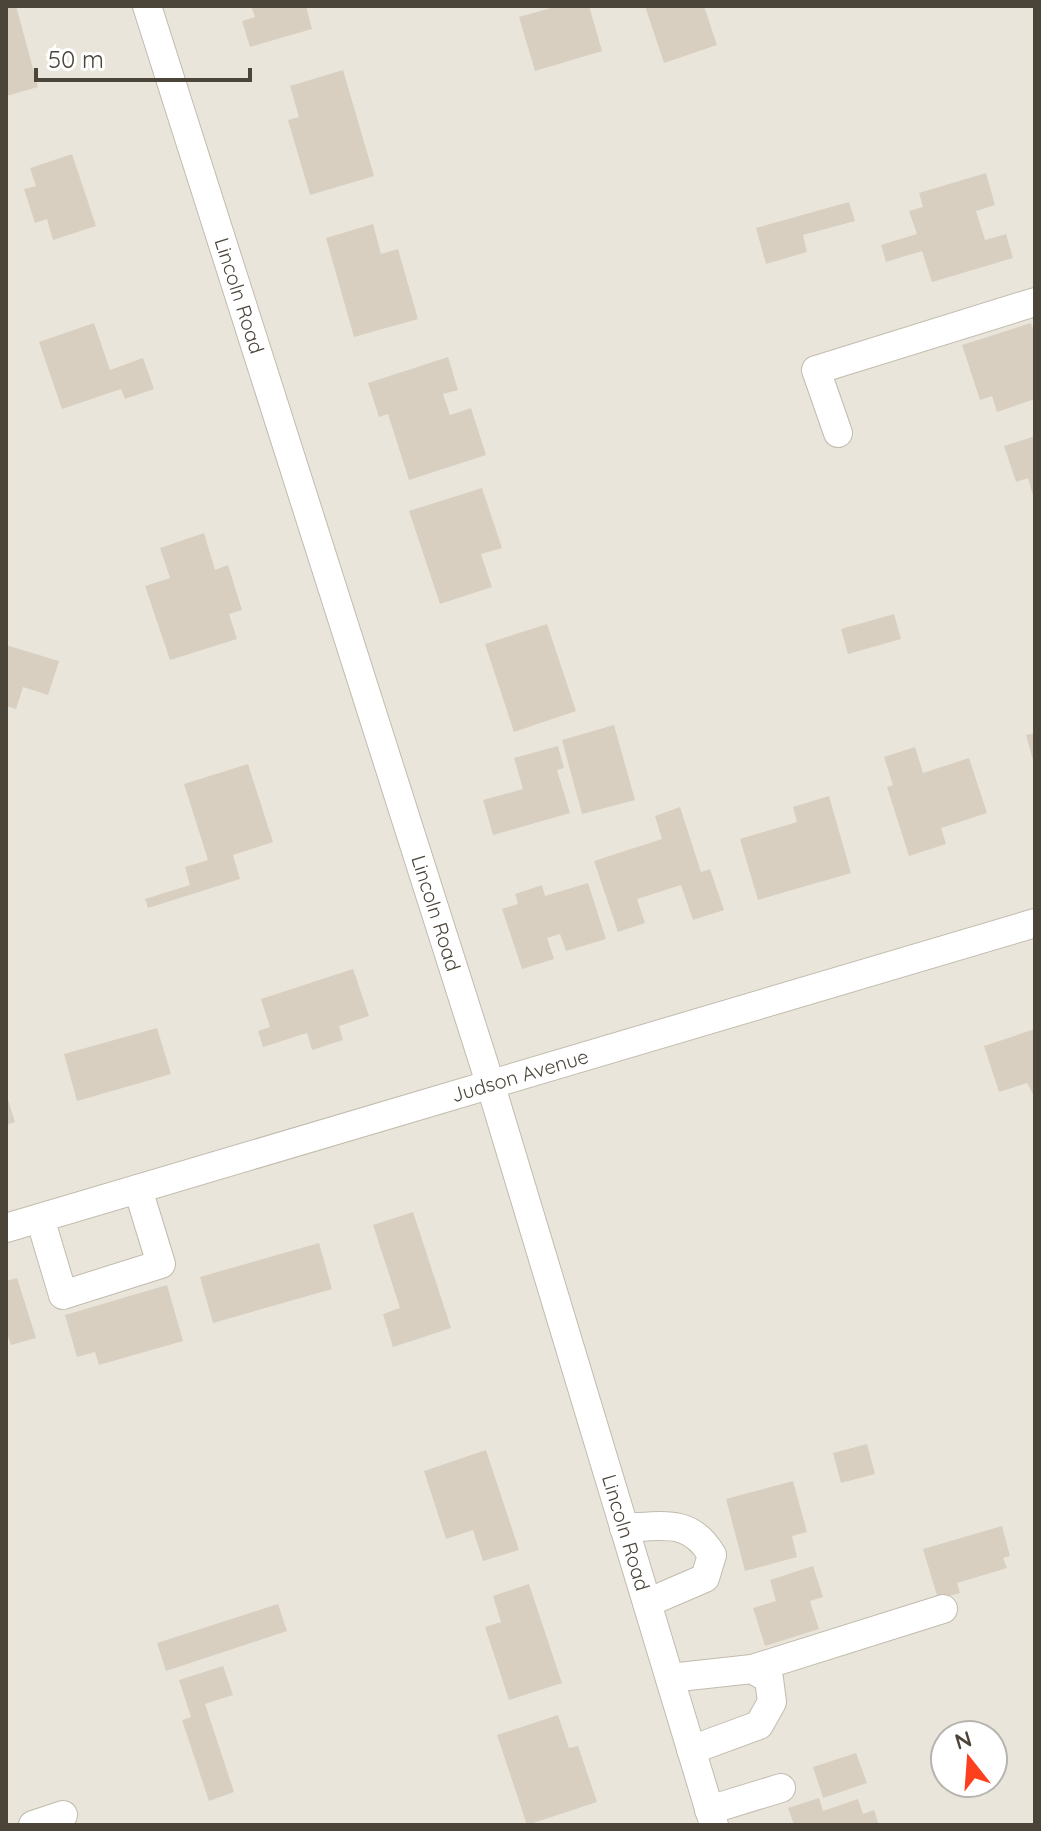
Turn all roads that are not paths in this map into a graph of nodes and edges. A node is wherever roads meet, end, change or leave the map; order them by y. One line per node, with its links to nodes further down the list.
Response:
1 (147, 6): 5 (street, Lincoln Road)
2 (1035, 302): 3 (street)
3 (838, 433)
4 (1035, 923): 5 (street, Judson Avenue)
5 (490, 1083): 6 (street, Judson Avenue); 9 (street, Lincoln Road)
6 (138, 1189): 7 (street, Judson Avenue); 7 (street)
7 (40, 1218): 8 (street, Judson Avenue)
8 (6, 1228)
9 (624, 1528): 10 (street, Lincoln Road); 10 (street)
10 (647, 1603): 13 (street, Lincoln Road)
11 (943, 1609): 12 (street)
12 (752, 1669): 13 (street); 14 (street)
13 (670, 1678): 14 (street, Lincoln Road)
14 (691, 1750): 17 (street, Lincoln Road)
15 (781, 1788): 17 (street)
16 (63, 1815): 18 (street)
17 (712, 1818)
18 (33, 1825)

